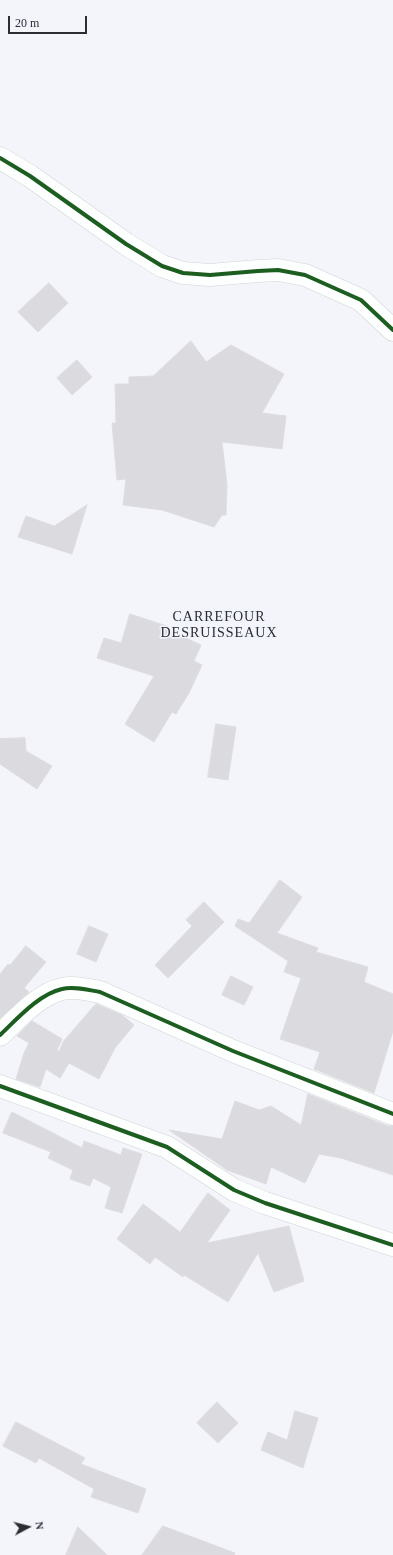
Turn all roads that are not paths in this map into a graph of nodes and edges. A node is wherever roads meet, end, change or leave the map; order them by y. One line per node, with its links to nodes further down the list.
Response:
1 (0, 158): 2 (street)
2 (393, 330)
3 (0, 1035): 5 (street)
4 (0, 1086): 6 (street)
5 (393, 1114)
6 (393, 1244)

